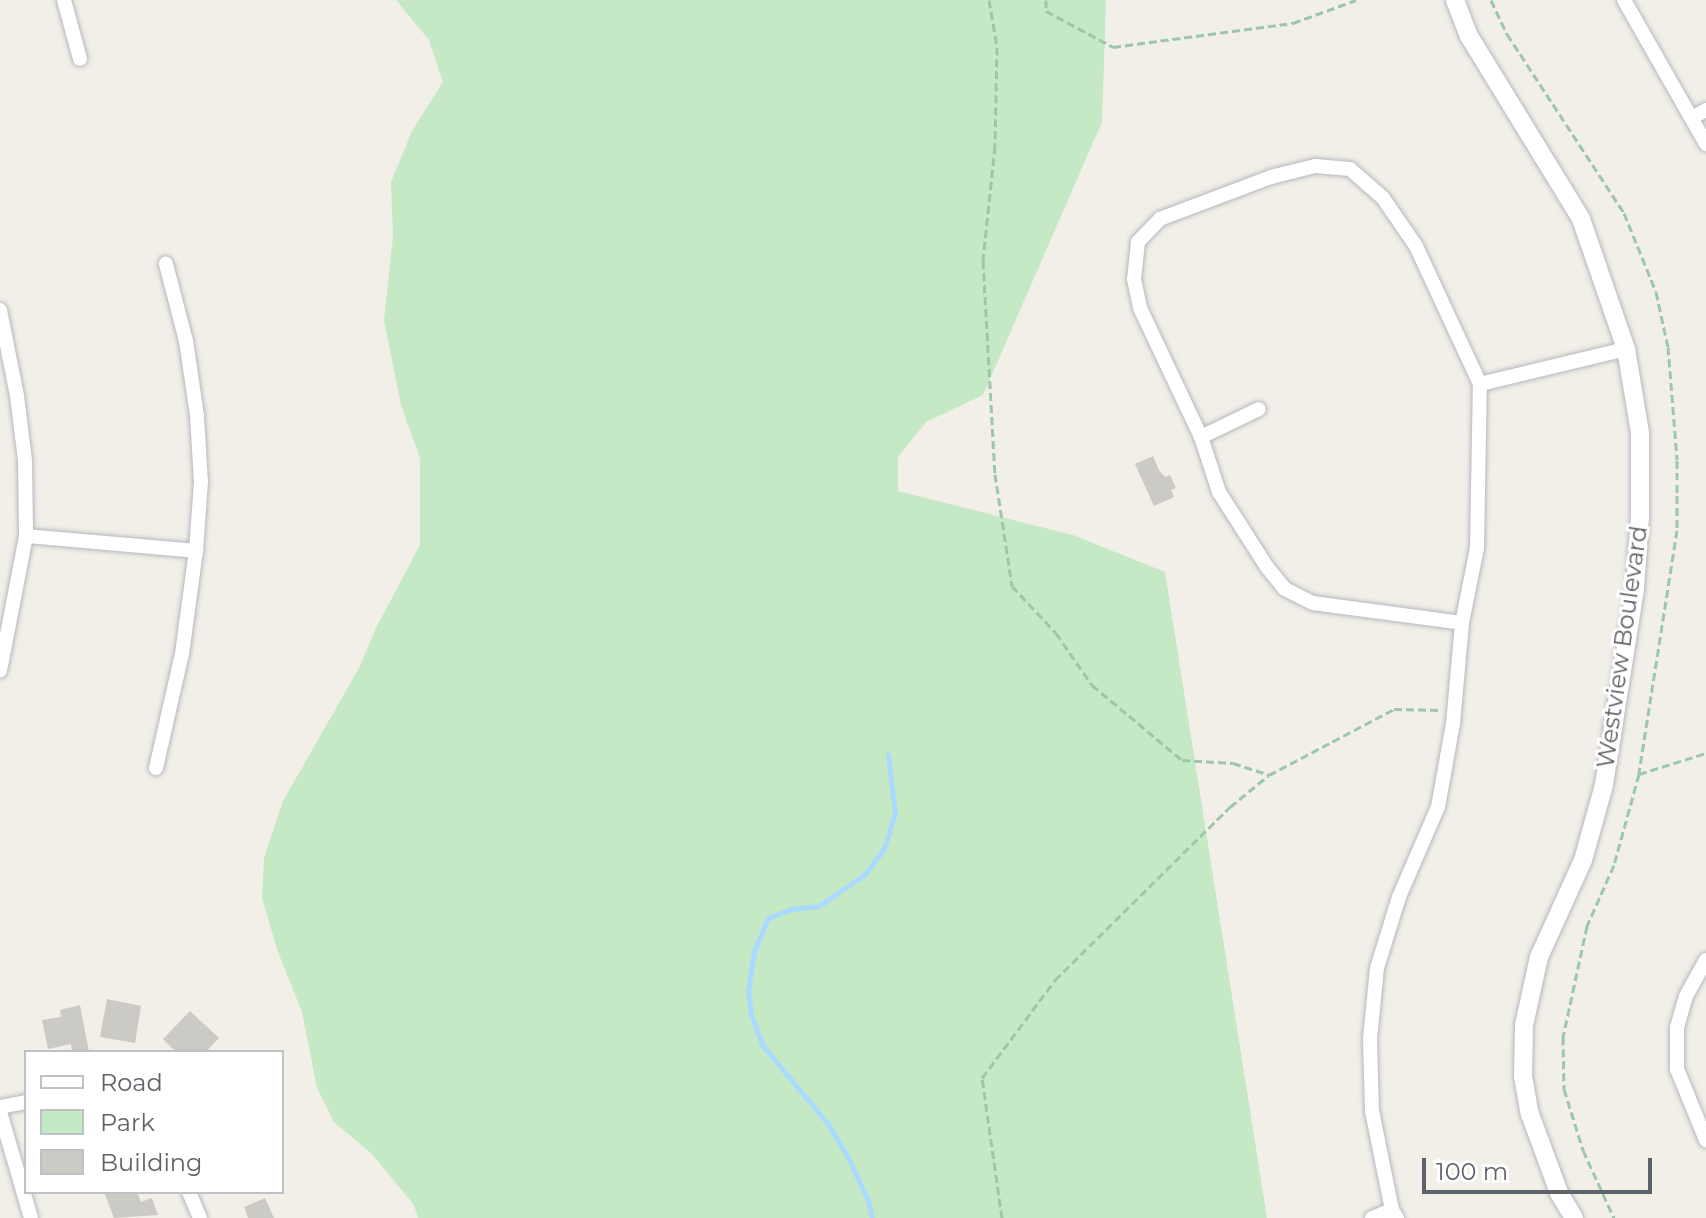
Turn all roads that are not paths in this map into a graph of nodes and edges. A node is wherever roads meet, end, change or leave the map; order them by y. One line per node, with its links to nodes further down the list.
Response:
1 (64, 0): 4 (street)
2 (1455, 0): 10 (street, Westview Boulevard)
3 (1624, 0): 6 (street)
4 (80, 59)
5 (1706, 110): 6 (street)
6 (1692, 118): 7 (street)
7 (1706, 144)
8 (166, 264): 15 (street)
9 (0, 310): 14 (street)
10 (1626, 349): 11 (street); 30 (street, Westview Boulevard)
11 (1480, 384): 13 (street); 16 (street)
12 (1259, 409): 13 (street)
13 (1201, 437): 16 (street)
14 (26, 536): 15 (street); 17 (street)
15 (196, 551): 18 (street)
16 (1462, 623): 26 (street)
17 (0, 671)
18 (156, 768)
19 (1706, 960): 22 (street)
20 (24, 1103): 21 (street)
21 (0, 1110): 24 (street)
22 (1706, 1140)
23 (24, 1194): 27 (street)
24 (24, 1194)
25 (190, 1194): 28 (street)
26 (1394, 1214): 29 (street)
27 (31, 1218)
28 (200, 1218)
29 (1372, 1218)
30 (1574, 1218)

